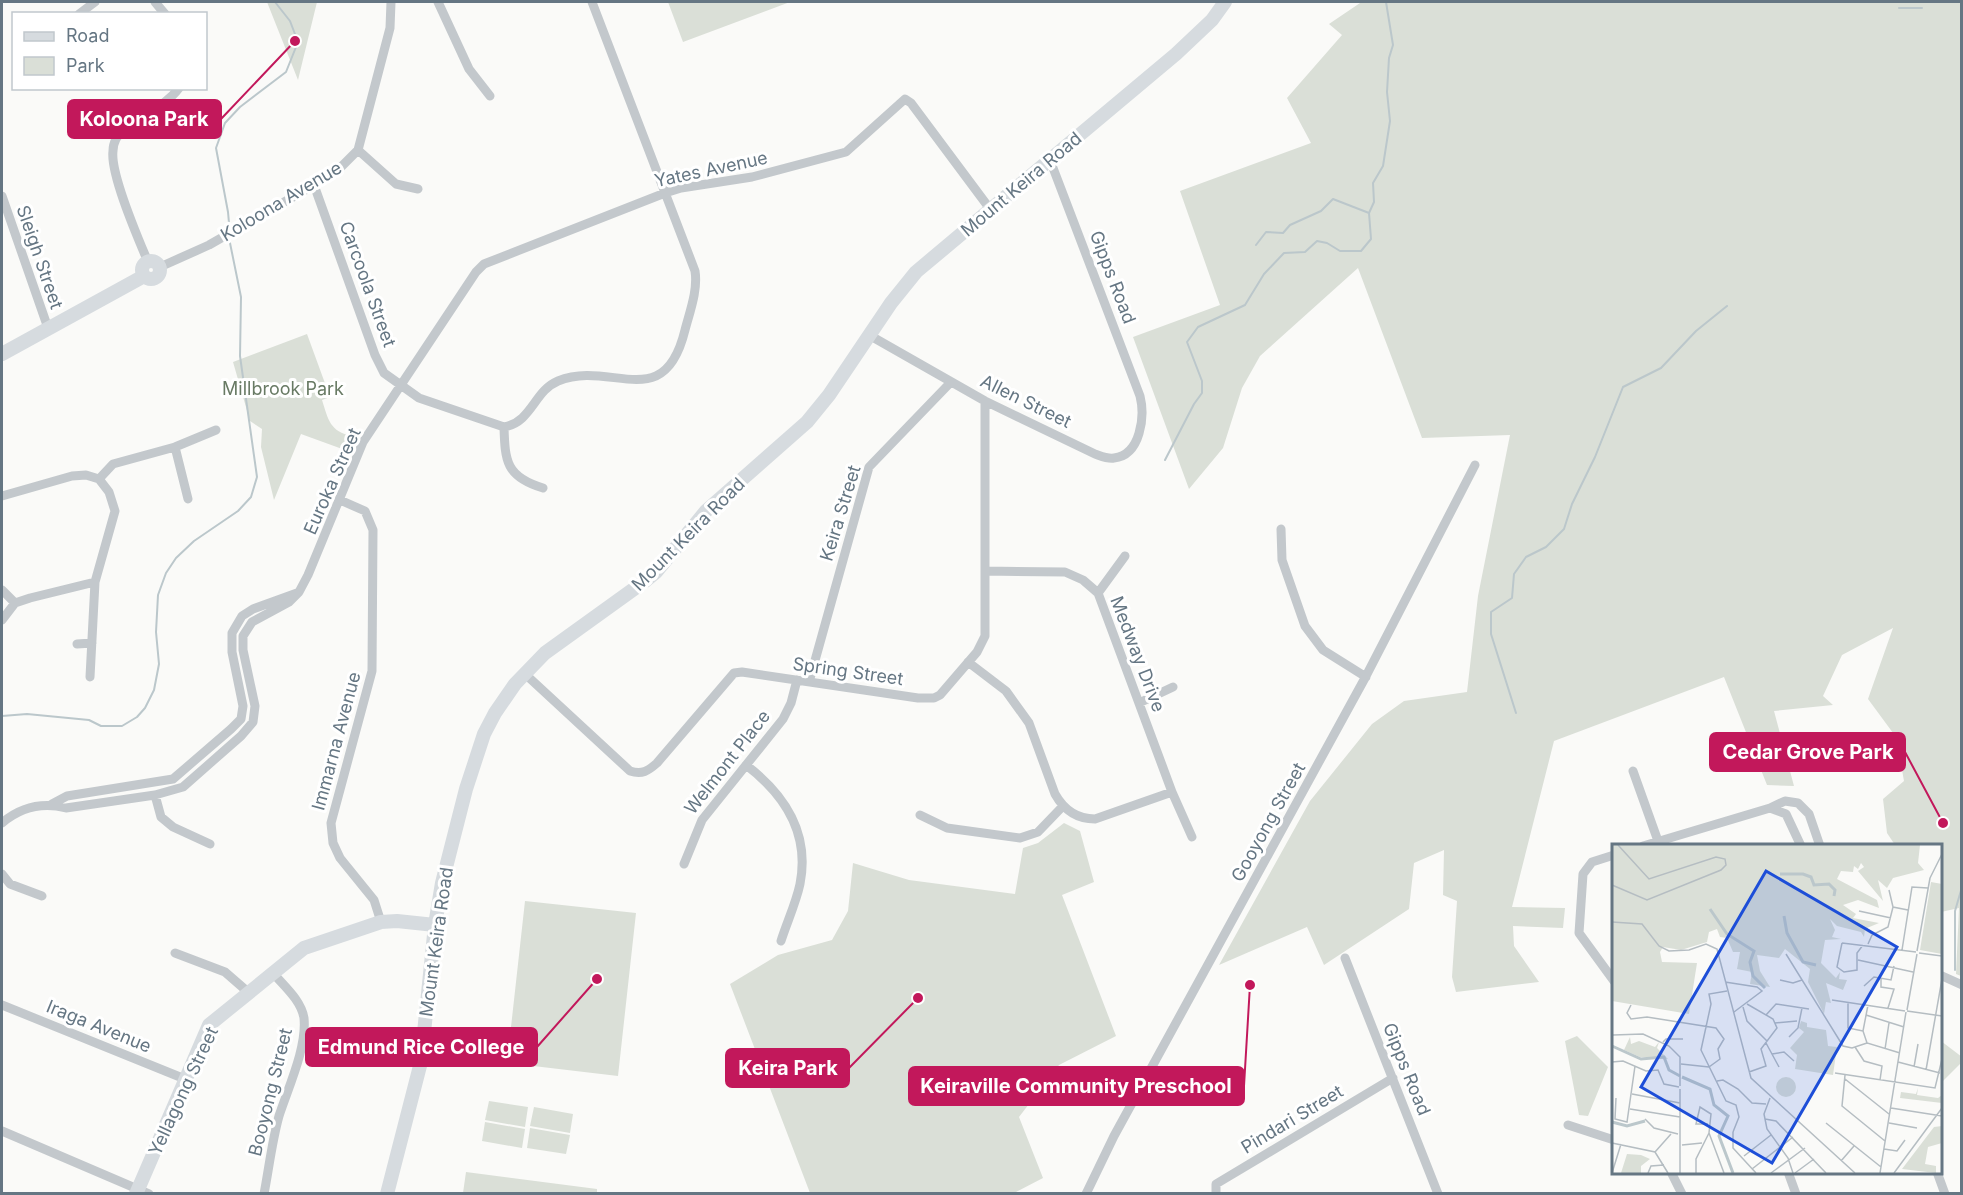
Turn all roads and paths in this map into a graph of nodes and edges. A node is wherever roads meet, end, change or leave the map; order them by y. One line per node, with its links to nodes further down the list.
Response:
1 (95, 2): 6 (street)
2 (391, 2): 9 (street, Koloona Avenue)
3 (438, 2): 8 (street)
4 (592, 2): 13 (street)
5 (1226, 2): 10 (main road, Mount Keira Road)
6 (82, 12)
7 (177, 90): 16 (street)
8 (490, 96)
9 (358, 150): 11 (street, Koloona Avenue); 12 (street)
10 (1050, 160): 15 (main road, Mount Keira Road); 23 (street, Gipps Road)
11 (314, 185): 16 (street, Koloona Avenue); 21 (street, Carcoola Street)
12 (418, 189)
13 (665, 193): 15 (street, Yates Avenue); 21 (street, Yates Avenue); 24 (street)
14 (2, 196): 17 (street, Sleigh Street)
15 (990, 209): 18 (main road, Mount Keira Road)
16 (154, 264): 17 (main road)
17 (48, 328): 19 (main road)
18 (869, 335): 20 (street, Allen Street); 45 (main road, Mount Keira Road)
19 (2, 354)
20 (951, 382): 22 (street, Allen Street); 49 (street, Keira Street)
21 (401, 386): 24 (street, Carcoola Street); 32 (street, Euroka Street)
22 (985, 401): 23 (street, Allen Street); 35 (street, Spring Street)
23 (1142, 406)
24 (504, 427): 29 (street)
25 (216, 430): 26 (street)
26 (175, 447): 28 (street); 31 (street)
27 (1475, 465): 47 (street, Gooyong Street)
28 (99, 479): 30 (street); 36 (street)
29 (543, 488)
30 (2, 496)
31 (188, 499)
32 (340, 500): 38 (street, Euroka Street); 71 (street, Immarna Avenue)
33 (1281, 529): 47 (street)
34 (1125, 556): 39 (street)
35 (985, 572): 39 (street, Medway Drive); 44 (street, Spring Street)
36 (95, 582): 40 (street); 42 (street)
37 (2, 590): 40 (street)
38 (299, 592): 55 (street, Euroka Street); 56 (street, Euroka Street)
39 (1098, 593): 51 (street, Medway Drive)
40 (15, 603): 41 (street)
41 (2, 620)
42 (92, 643): 43 (street); 46 (street)
43 (77, 645)
44 (968, 662): 49 (street, Spring Street); 57 (street)
45 (524, 673): 48 (street, Spring Street); 72 (main road, Mount Keira Road)
46 (90, 677)
47 (1366, 677): 93 (street, Gooyong Street)
48 (797, 680): 49 (street, Spring Street); 52 (street, Welmont Place)
49 (809, 682)
50 (1173, 687): 51 (street)
51 (1139, 703): 54 (street, Medway Drive)
52 (746, 765): 68 (street, Welmont Place); 73 (street)
53 (1633, 771): 62 (street)
54 (1172, 792): 57 (street); 61 (street, Medway Drive)
55 (155, 795): 56 (street, Euroka Street); 63 (street)
56 (52, 804): 60 (street, Euroka Street)
57 (1063, 806): 59 (street)
58 (1770, 808): 62 (street); 65 (street); 66 (street)
59 (920, 815)
60 (2, 823)
61 (1192, 837)
62 (1658, 841): 64 (street)
63 (210, 844)
64 (1649, 844)
65 (1800, 844)
66 (1819, 844)
67 (1612, 856): 78 (street)
68 (684, 864)
69 (2, 874): 70 (street)
70 (42, 896)
71 (381, 922): 72 (main road, Yellagong Street); 76 (main road, Yellagong Street)
72 (435, 925): 92 (main road, Mount Keira Road)
73 (781, 941)
74 (175, 952): 80 (street)
75 (1345, 958): 82 (street, Gipps Road)
76 (273, 973): 80 (main road, Yellagong Street); 91 (street, Booyong Street)
77 (1942, 975): 79 (street)
78 (1612, 978)
79 (1962, 985)
80 (248, 992): 83 (main road, Yellagong Street)
81 (2, 1005): 83 (street, Iraga Avenue)
82 (1393, 1078): 94 (street, Pindari Street); 95 (street, Gipps Road)
83 (185, 1079): 90 (main road, Yellagong Street)
84 (1568, 1125): 86 (street)
85 (2, 1131): 90 (street)
86 (1612, 1139)
87 (1672, 1174): 96 (street)
88 (1788, 1174): 97 (street)
89 (1936, 1174): 98 (street)
90 (141, 1192)
91 (264, 1194)
92 (387, 1194)
93 (1086, 1194)
94 (1216, 1194)
95 (1438, 1194)
96 (1682, 1194)
97 (1796, 1194)
98 (1945, 1194)

